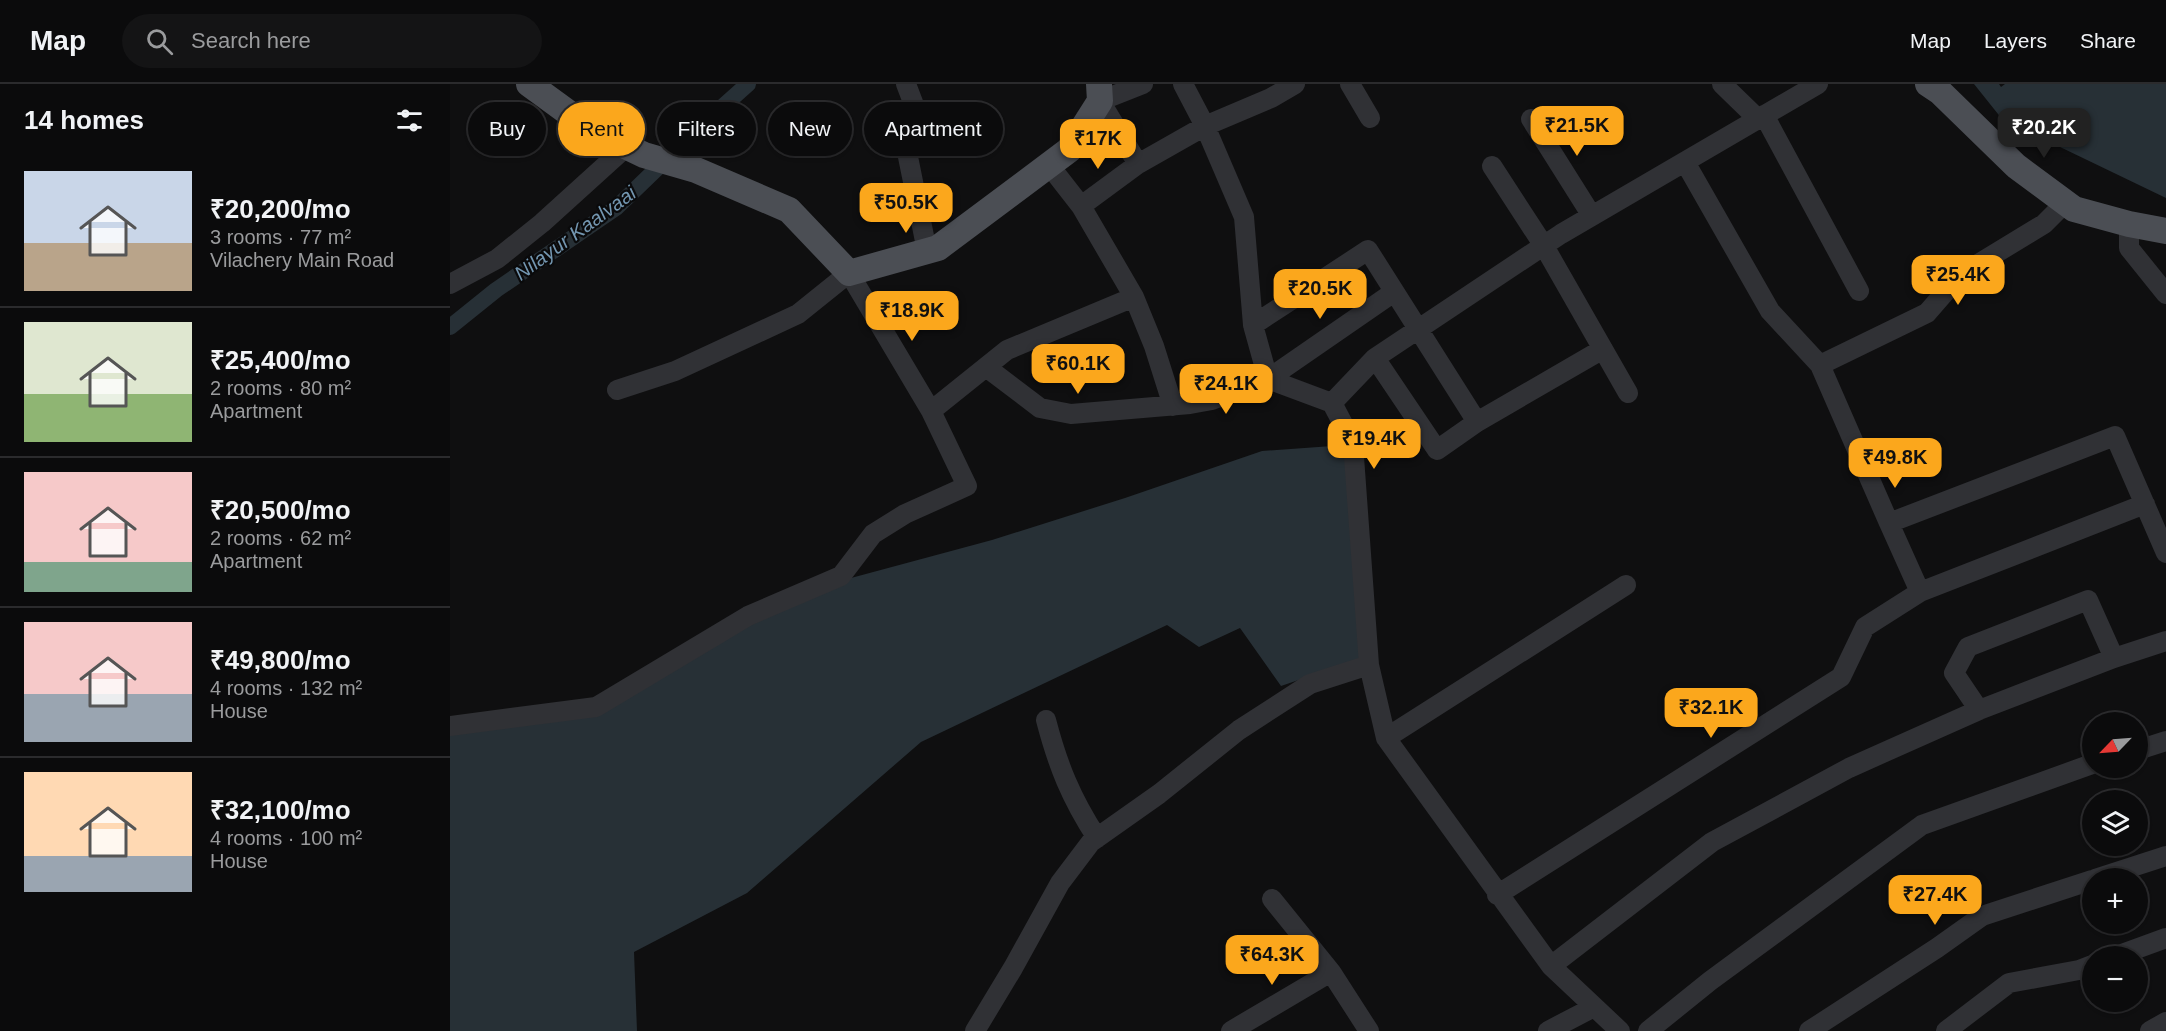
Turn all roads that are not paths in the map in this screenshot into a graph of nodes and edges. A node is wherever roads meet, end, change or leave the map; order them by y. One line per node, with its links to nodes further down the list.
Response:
1 (906, 84): 29 (street)
2 (1143, 84): 11 (street)
3 (1183, 84): 16 (street)
4 (1295, 84): 10 (street)
5 (1350, 84): 14 (street)
6 (1722, 84): 13 (street)
7 (1818, 84): 13 (street)
8 (1929, 84): 23 (main road)
9 (542, 87): 12 (main road)
10 (1266, 91): 16 (street)
11 (1100, 93): 20 (street); 21 (main road)
12 (559, 102)
13 (1761, 117): 19 (street); 32 (street)
14 (1370, 118)
15 (1531, 119): 25 (street)
16 (1205, 126): 20 (street); 36 (street)
17 (645, 153): 30 (main road)
18 (627, 156): 31 (street)
19 (1685, 162): 25 (street); 40 (street)
20 (1137, 164): 24 (street)
21 (1049, 165): 24 (street); 29 (main road)
22 (1492, 166): 28 (street)
23 (2066, 202): 26 (main road); 40 (street)
24 (1082, 206): 35 (street)
25 (1592, 216): 28 (street)
26 (2129, 224): 27 (main road); 34 (street)
27 (2166, 231)
28 (1544, 246): 37 (street); 38 (street)
29 (927, 251): 30 (main road)
30 (849, 273): 43 (street); 47 (street)
31 (450, 284)
32 (1858, 291)
33 (1394, 292): 36 (street); 37 (street); 42 (street)
34 (2166, 294)
35 (1134, 297): 41 (street); 46 (street)
36 (1253, 325): 42 (street)
37 (1418, 330): 39 (street); 48 (street)
38 (1603, 350): 44 (street); 48 (street)
39 (1376, 358): 45 (street); 48 (street)
40 (1820, 365): 50 (street)
41 (986, 367): 46 (street); 47 (street)
42 (1268, 378): 45 (street); 46 (street)
43 (617, 390)
44 (1628, 393)
45 (1332, 403): 56 (street)
46 (1173, 406)
47 (931, 411): 59 (street)
48 (1477, 422)
49 (2145, 504): 50 (street); 51 (street); 53 (street)
50 (1889, 523): 53 (street)
51 (2166, 553)
52 (1626, 585): 60 (street)
53 (1920, 592): 68 (street)
54 (2166, 641): 55 (street)
55 (2114, 658): 57 (street); 57 (street)
56 (1369, 665): 60 (street); 64 (street)
57 (1979, 710): 72 (street)
58 (1046, 720): 64 (street)
59 (450, 726)
60 (1386, 738): 68 (street)
61 (2166, 741): 62 (street)
62 (2148, 747)
63 (2082, 768): 82 (street)
64 (1097, 838): 77 (street)
65 (2166, 856): 66 (street)
66 (2128, 868)
67 (2082, 883): 83 (street)
68 (1497, 895): 72 (street)
69 (1272, 899): 74 (street)
70 (2166, 938): 71 (street)
71 (2144, 946)
72 (1551, 966): 75 (street)
73 (2082, 969): 84 (street)
74 (1331, 972): 78 (street); 79 (street)
75 (1594, 1007): 80 (street); 81 (street)
76 (2166, 1022): 85 (street)
77 (975, 1031)
78 (1232, 1031)
79 (1369, 1031)
80 (1548, 1031)
81 (1620, 1031)
82 (1648, 1031)
83 (1809, 1031)
84 (1946, 1031)
85 (2150, 1031)

